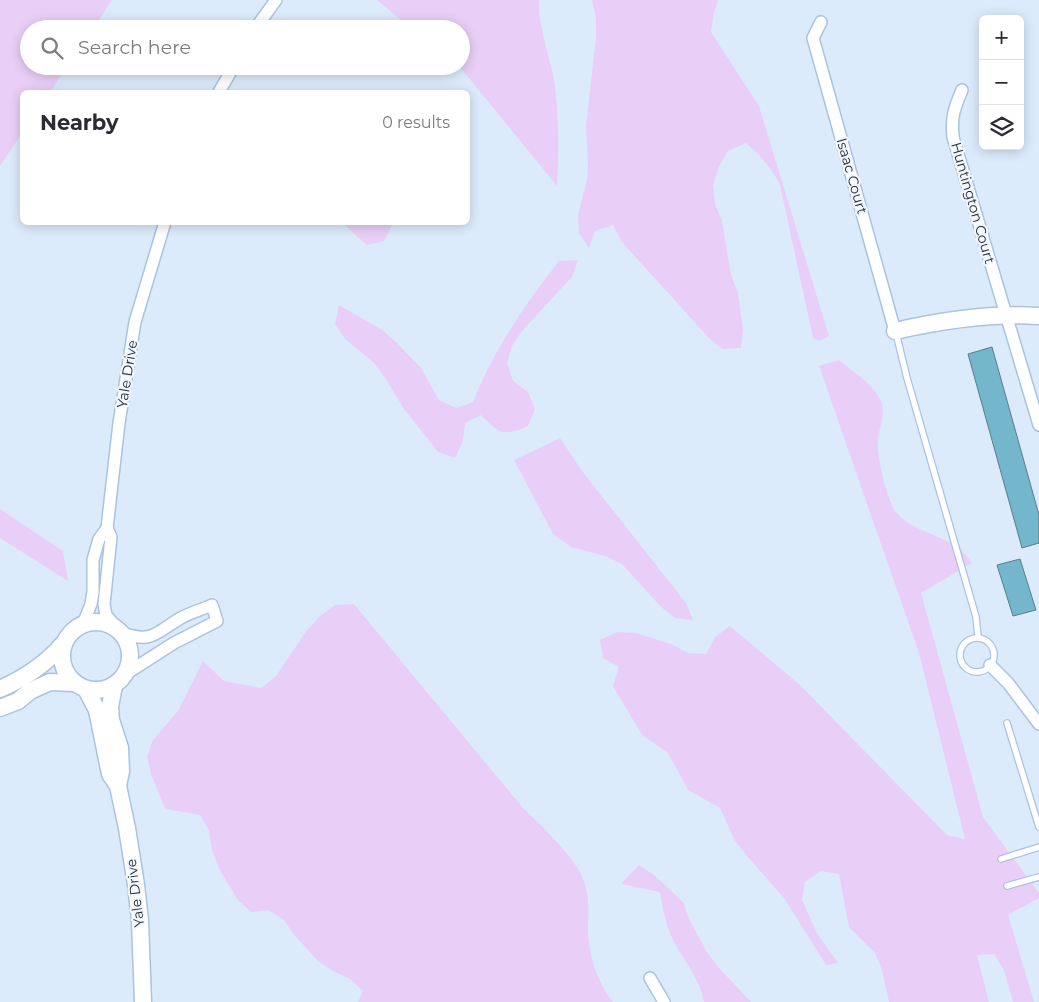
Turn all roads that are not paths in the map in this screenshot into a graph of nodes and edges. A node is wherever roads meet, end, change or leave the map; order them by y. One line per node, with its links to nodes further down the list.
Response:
1 (276, 0): 2 (street)
2 (262, 20)
3 (821, 22): 10 (street, Isaac Court)
4 (229, 75): 5 (street)
5 (220, 90)
6 (962, 90): 8 (street, Huntington Court)
7 (164, 225): 12 (street, Yale Drive)
8 (1006, 316): 9 (street); 10 (street); 11 (street, Huntington Court)
9 (1039, 316)
10 (895, 331): 15 (lane)
11 (1039, 425)
12 (107, 528): 13 (street, Yale Drive); 14 (street, Yale Drive)
13 (83, 624): 14 (street); 16 (street)
14 (119, 631): 18 (street); 18 (street)
15 (978, 638): 17 (lane); 17 (lane)
16 (63, 644): 19 (street); 20 (street)
17 (990, 666): 23 (street)
18 (119, 680): 19 (street); 24 (street, Yale Drive)
19 (80, 686): 21 (street); 24 (street, Yale Drive)
20 (0, 689)
21 (0, 708)
22 (1007, 723): 25 (lane)
23 (1039, 724)
24 (118, 786): 31 (street, Yale Drive)
25 (1039, 827)
26 (1039, 847): 27 (lane)
27 (1001, 859)
28 (1039, 877): 29 (lane)
29 (1007, 886)
30 (650, 978): 32 (street)
31 (143, 1002)
32 (664, 1002)

